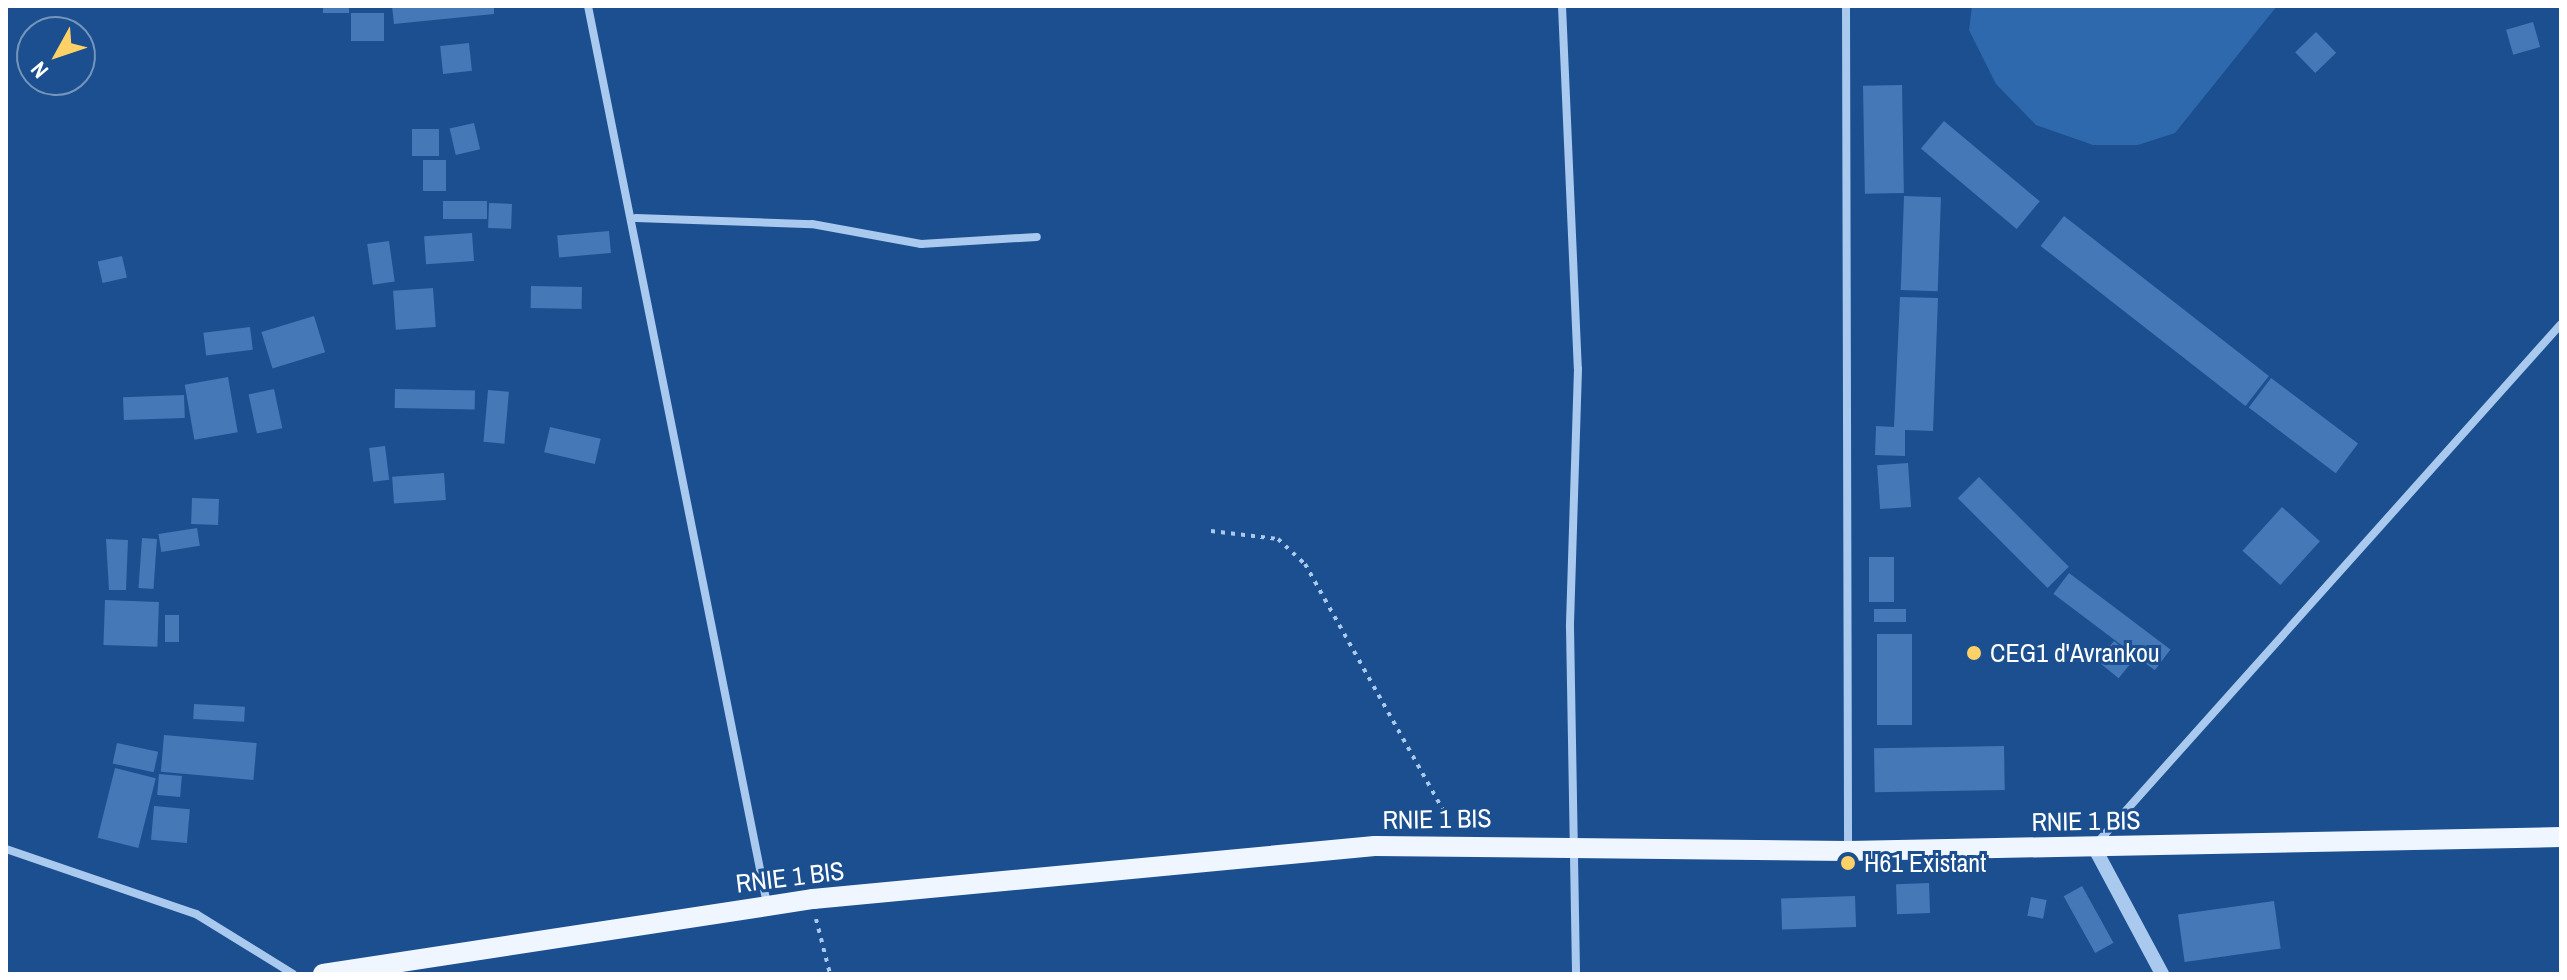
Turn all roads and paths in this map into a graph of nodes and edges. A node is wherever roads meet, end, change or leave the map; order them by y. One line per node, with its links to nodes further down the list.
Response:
1 (588, 6): 4 (street)
2 (1562, 6): 10 (street)
3 (1846, 6): 13 (street)
4 (636, 218): 5 (street); 15 (street)
5 (1037, 237)
6 (2561, 324): 11 (street)
7 (1211, 531): 9 (path)
8 (2561, 837): 11 (main road, RNIE 1 BIS)
9 (1461, 842): 10 (main road, RNIE 1 BIS); 14 (main road, RNIE 1 BIS)
10 (1570, 844): 13 (main road, RNIE 1 BIS); 19 (street)
11 (2094, 847): 13 (main road, RNIE 1 BIS); 20 (street)
12 (6, 849): 16 (street)
13 (1848, 851)
14 (813, 899): 15 (main road, RNIE 1 BIS); 18 (path)
15 (767, 905): 17 (main road, RNIE 1 BIS)
16 (293, 974)
17 (323, 974)
18 (830, 974)
19 (1576, 974)
20 (2162, 974)

